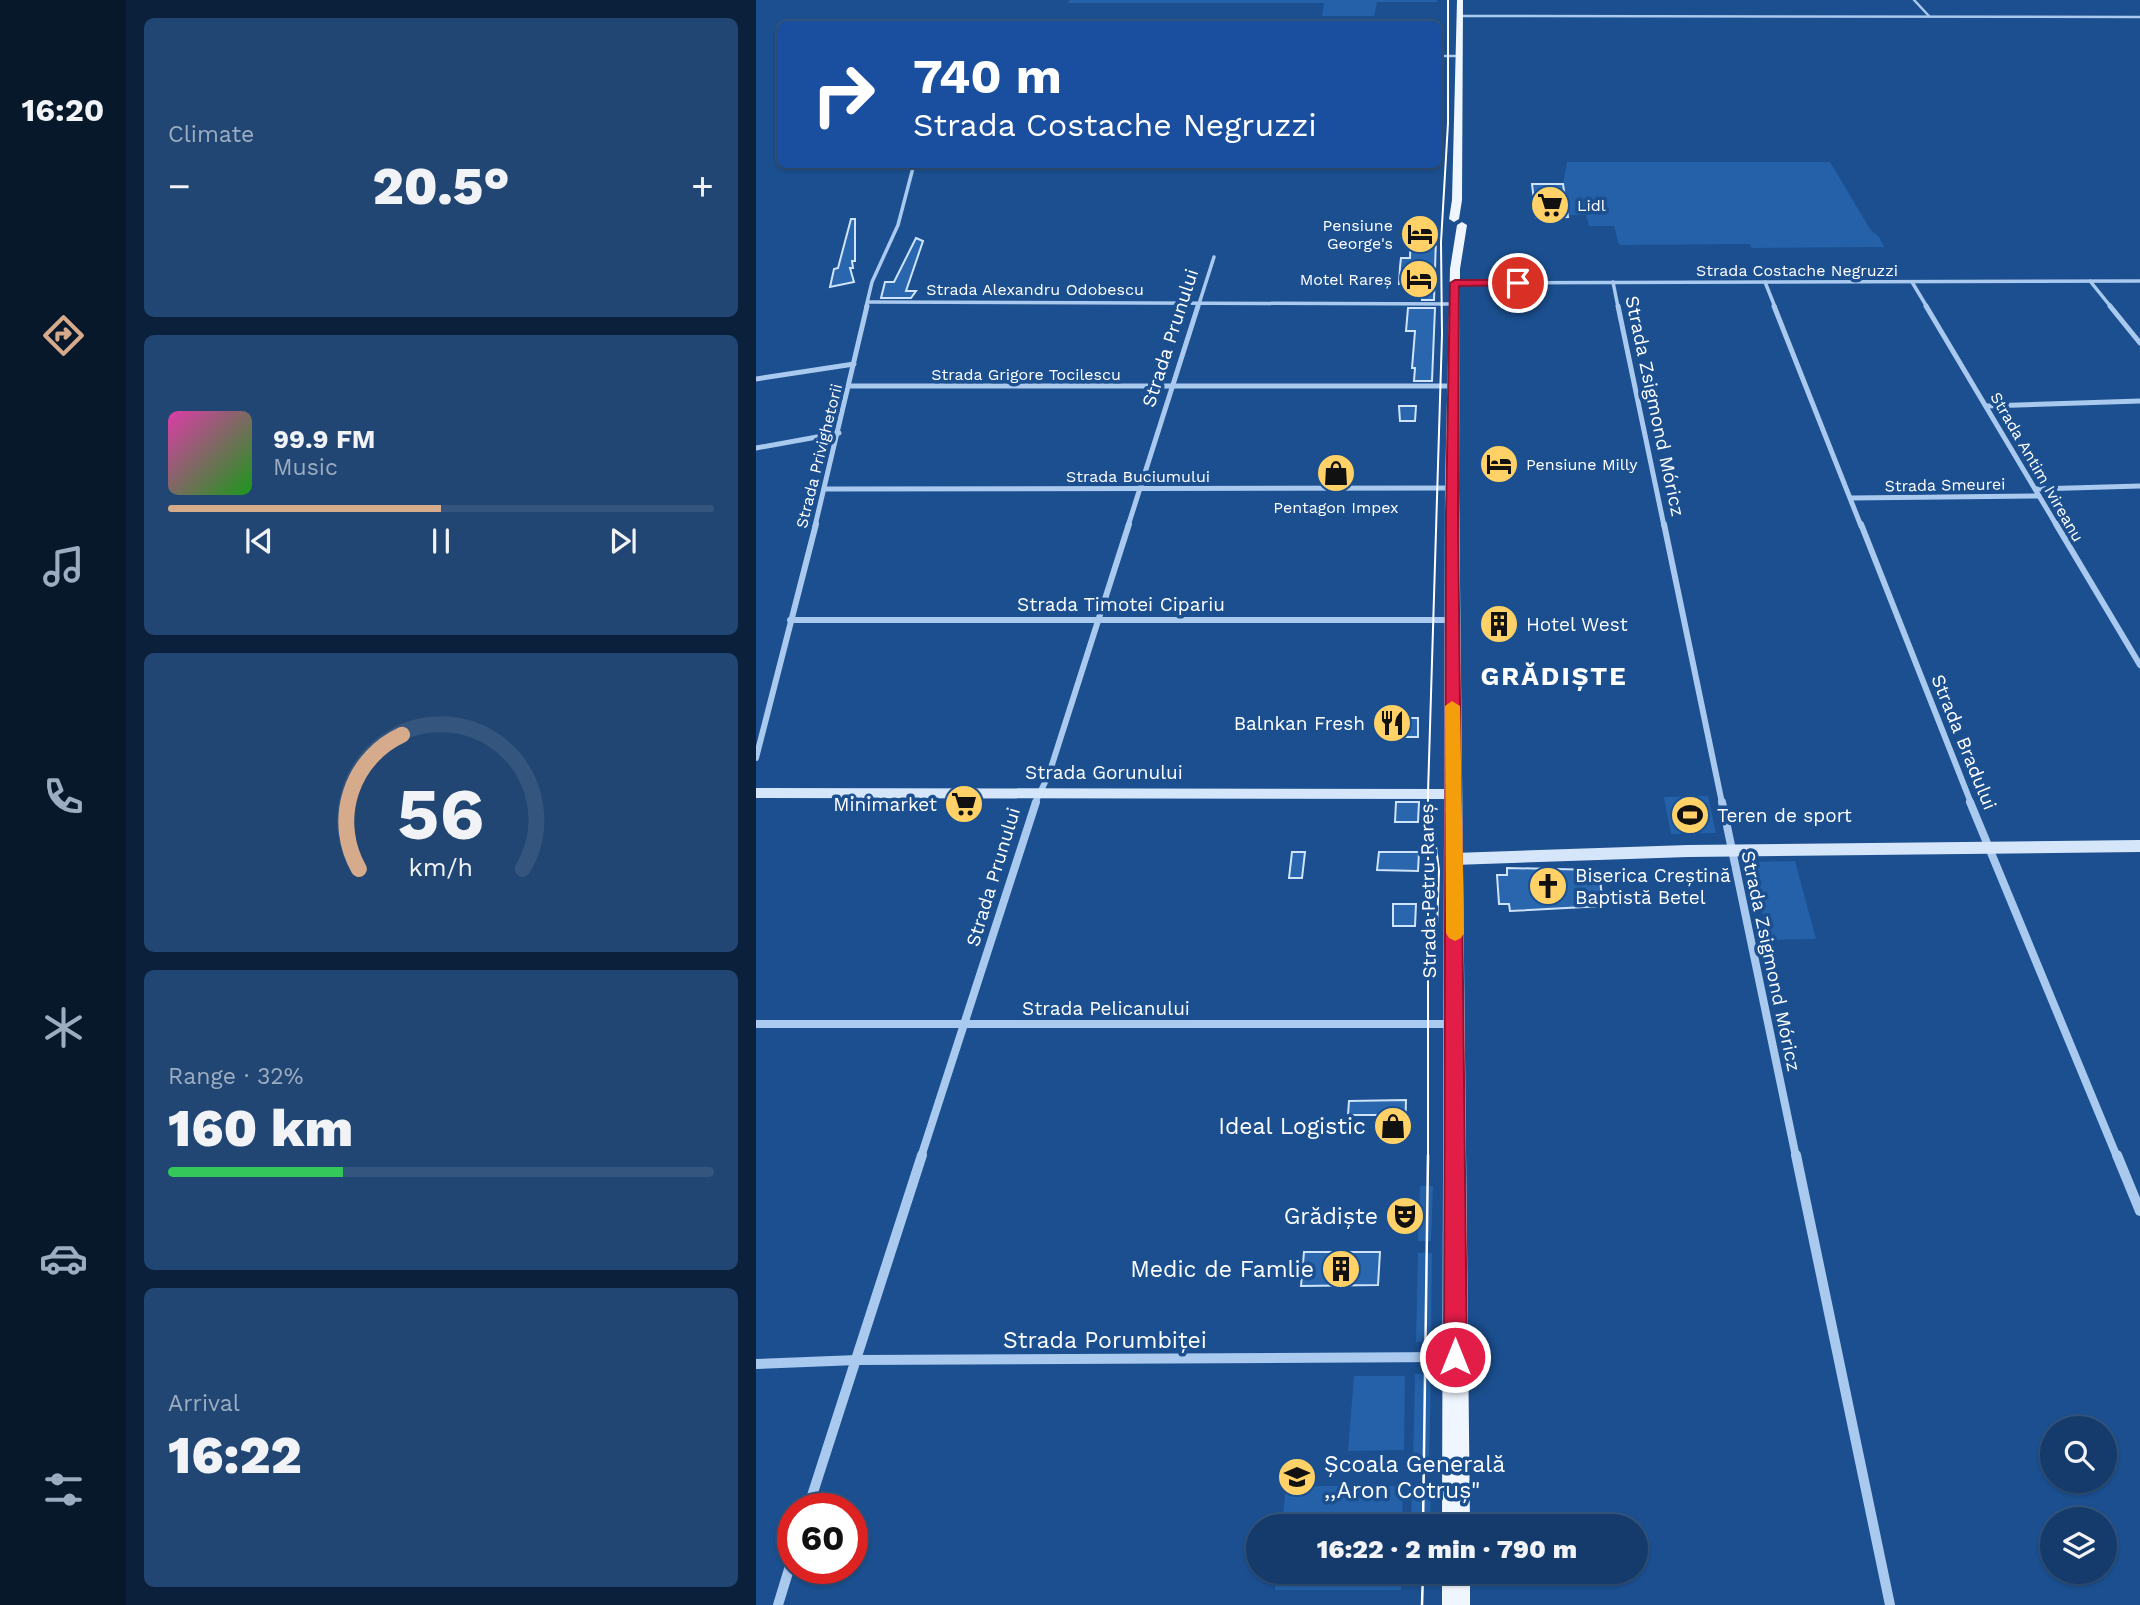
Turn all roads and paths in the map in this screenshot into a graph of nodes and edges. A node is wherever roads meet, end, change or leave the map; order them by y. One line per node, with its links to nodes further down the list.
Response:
1 (1460, 0): 3 (main road)
2 (1914, 0): 4 (street)
3 (1460, 16): 4 (street); 7 (main road)
4 (1929, 16): 5 (street)
5 (2140, 17)
6 (1442, 56): 7 (street)
7 (1459, 56): 15 (main road, Strada Petru Rareș)
8 (912, 168): 16 (street, Strada Privighetorii)
9 (1214, 257): 17 (street, Strada Prunului)
10 (2090, 281): 11 (street, Strada Costache Negruzzi); 14 (street, Strada Costache Negruzzi); 19 (street)
11 (2140, 281)
12 (1613, 282): 13 (street, Strada Costache Negruzzi); 15 (street, Strada Costache Negruzzi); 45 (street, Strada Zsigmond Móricz)
13 (1765, 282): 14 (street, Strada Costache Negruzzi); 34 (street, Strada Bradului)
14 (1912, 282): 26 (street, Strada Antim Ivireanu)
15 (1455, 283): 18 (main road, Strada Petru Rareș)
16 (868, 302): 17 (street, Strada Alexandru Odobescu); 20 (street, Strada Privighetorii)
17 (1200, 302): 18 (street, Strada Alexandru Odobescu); 23 (street, Strada Prunului)
18 (1454, 304): 24 (main road, Strada Petru Rareș)
19 (2140, 343)
20 (855, 364): 21 (street); 22 (street, Strada Privighetorii)
21 (756, 379)
22 (849, 386): 23 (street, Strada Grigore Tocilescu); 27 (street, Strada Privighetorii)
23 (1174, 386): 24 (street, Strada Grigore Tocilescu); 30 (street, Strada Prunului)
24 (1454, 386): 31 (main road, Strada Petru Rareș)
25 (2140, 401): 26 (street)
26 (1987, 406): 33 (street, Strada Antim Ivireanu)
27 (839, 433): 28 (street); 32 (street, Strada Privighetorii)
28 (756, 447)
29 (2140, 486): 33 (street, Strada Smeurei)
30 (1140, 488): 31 (street, Strada Buciumului); 32 (street, Strada Buciumului); 36 (street, Strada Prunului)
31 (1452, 488): 37 (main road, Strada Petru Rareș)
32 (824, 489): 35 (street, Strada Privighetorii)
33 (2037, 493): 34 (street, Strada Smeurei); 38 (street, Strada Antim Ivireanu)
34 (1851, 498): 43 (street, Strada Bradului)
35 (790, 620): 36 (street, Strada Timotei Cipariu); 39 (street, Strada Privighetorii)
36 (1096, 620): 37 (street, Strada Timotei Cipariu); 40 (street, Strada Prunului)
37 (1452, 620): 42 (main road, Strada Petru Rareș)
38 (2140, 665)
39 (756, 758)
40 (1039, 791): 41 (street, Strada Gorunului); 42 (street, Strada Gorunului); 47 (street, Strada Prunului)
41 (756, 793)
42 (1452, 794): 46 (main road, Strada Petru Rareș)
43 (1988, 846): 44 (street); 45 (street); 50 (street, Strada Bradului)
44 (2140, 846)
45 (1732, 850): 46 (street); 60 (street, Strada Zsigmond Móricz)
46 (1454, 859): 49 (main road, Strada Petru Rareș)
47 (966, 1023): 48 (street, Strada Pelicanului); 49 (street, Strada Pelicanului); 52 (street, Strada Prunului)
48 (756, 1024)
49 (1455, 1024): 51 (main road, Strada Petru Rareș)
50 (2140, 1211)
51 (1455, 1357): 52 (street, Strada Porumbiței); 55 (main road, Strada Petru Rareș)
52 (857, 1360): 53 (street, Strada Porumbiței); 54 (street, Strada Prunului)
53 (756, 1364)
54 (813, 1493)
55 (1456, 1514)
56 (784, 1584): 58 (street)
57 (1456, 1584): 59 (main road)
58 (778, 1605)
59 (1456, 1605)
60 (1890, 1605)

